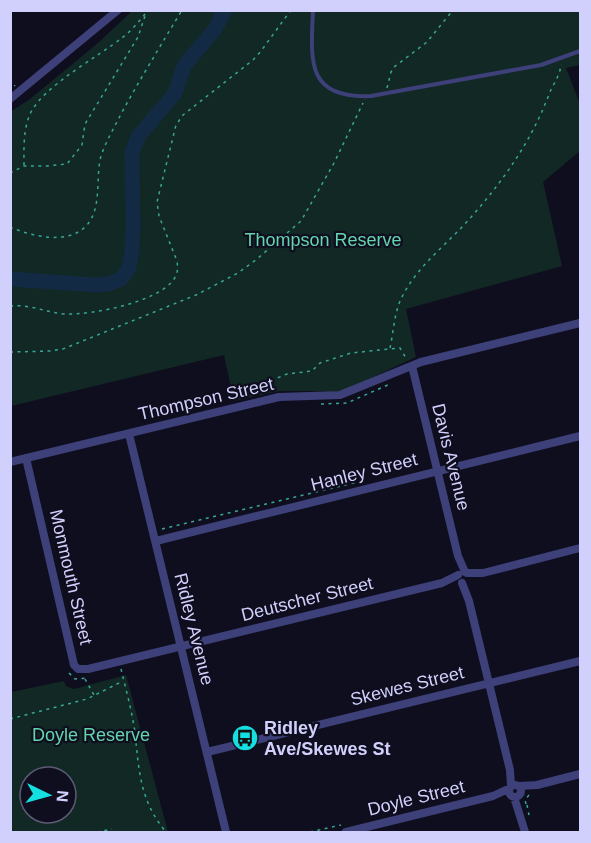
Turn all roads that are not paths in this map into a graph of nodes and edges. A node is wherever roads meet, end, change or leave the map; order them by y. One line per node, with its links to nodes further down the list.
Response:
1 (118, 10): 4 (street)
2 (314, 10): 3 (lane)
3 (580, 51)
4 (10, 99)
5 (580, 323): 6 (street, Thompson Street)
6 (412, 366): 7 (street, Thompson Street); 11 (street, Davis Avenue)
7 (129, 434): 9 (street, Thompson Street); 12 (street, Ridley Avenue)
8 (580, 436): 11 (street, Hanley Street)
9 (26, 458): 10 (street, Thompson Street); 15 (street, Monmouth Street)
10 (10, 462)
11 (437, 471): 12 (street, Hanley Street); 14 (street, Davis Avenue)
12 (156, 541): 15 (street, Ridley Avenue)
13 (580, 548): 14 (street, Deutscher Street)
14 (463, 578): 15 (street, Deutscher Street); 17 (street, Davis Avenue)
15 (181, 647): 18 (street, Ridley Avenue)
16 (580, 661): 17 (street, Skewes Street)
17 (489, 683): 18 (street, Skewes Street); 20 (street, Davis Avenue)
18 (207, 752): 23 (street, Ridley Avenue)
19 (580, 774): 20 (street, Doyle Street)
20 (517, 791): 21 (street, Davis Avenue); 21 (street, Davis Avenue); 22 (street, Doyle Street)
21 (521, 817): 24 (street, Davis Avenue)
22 (345, 828)
23 (226, 832)
24 (525, 832)

